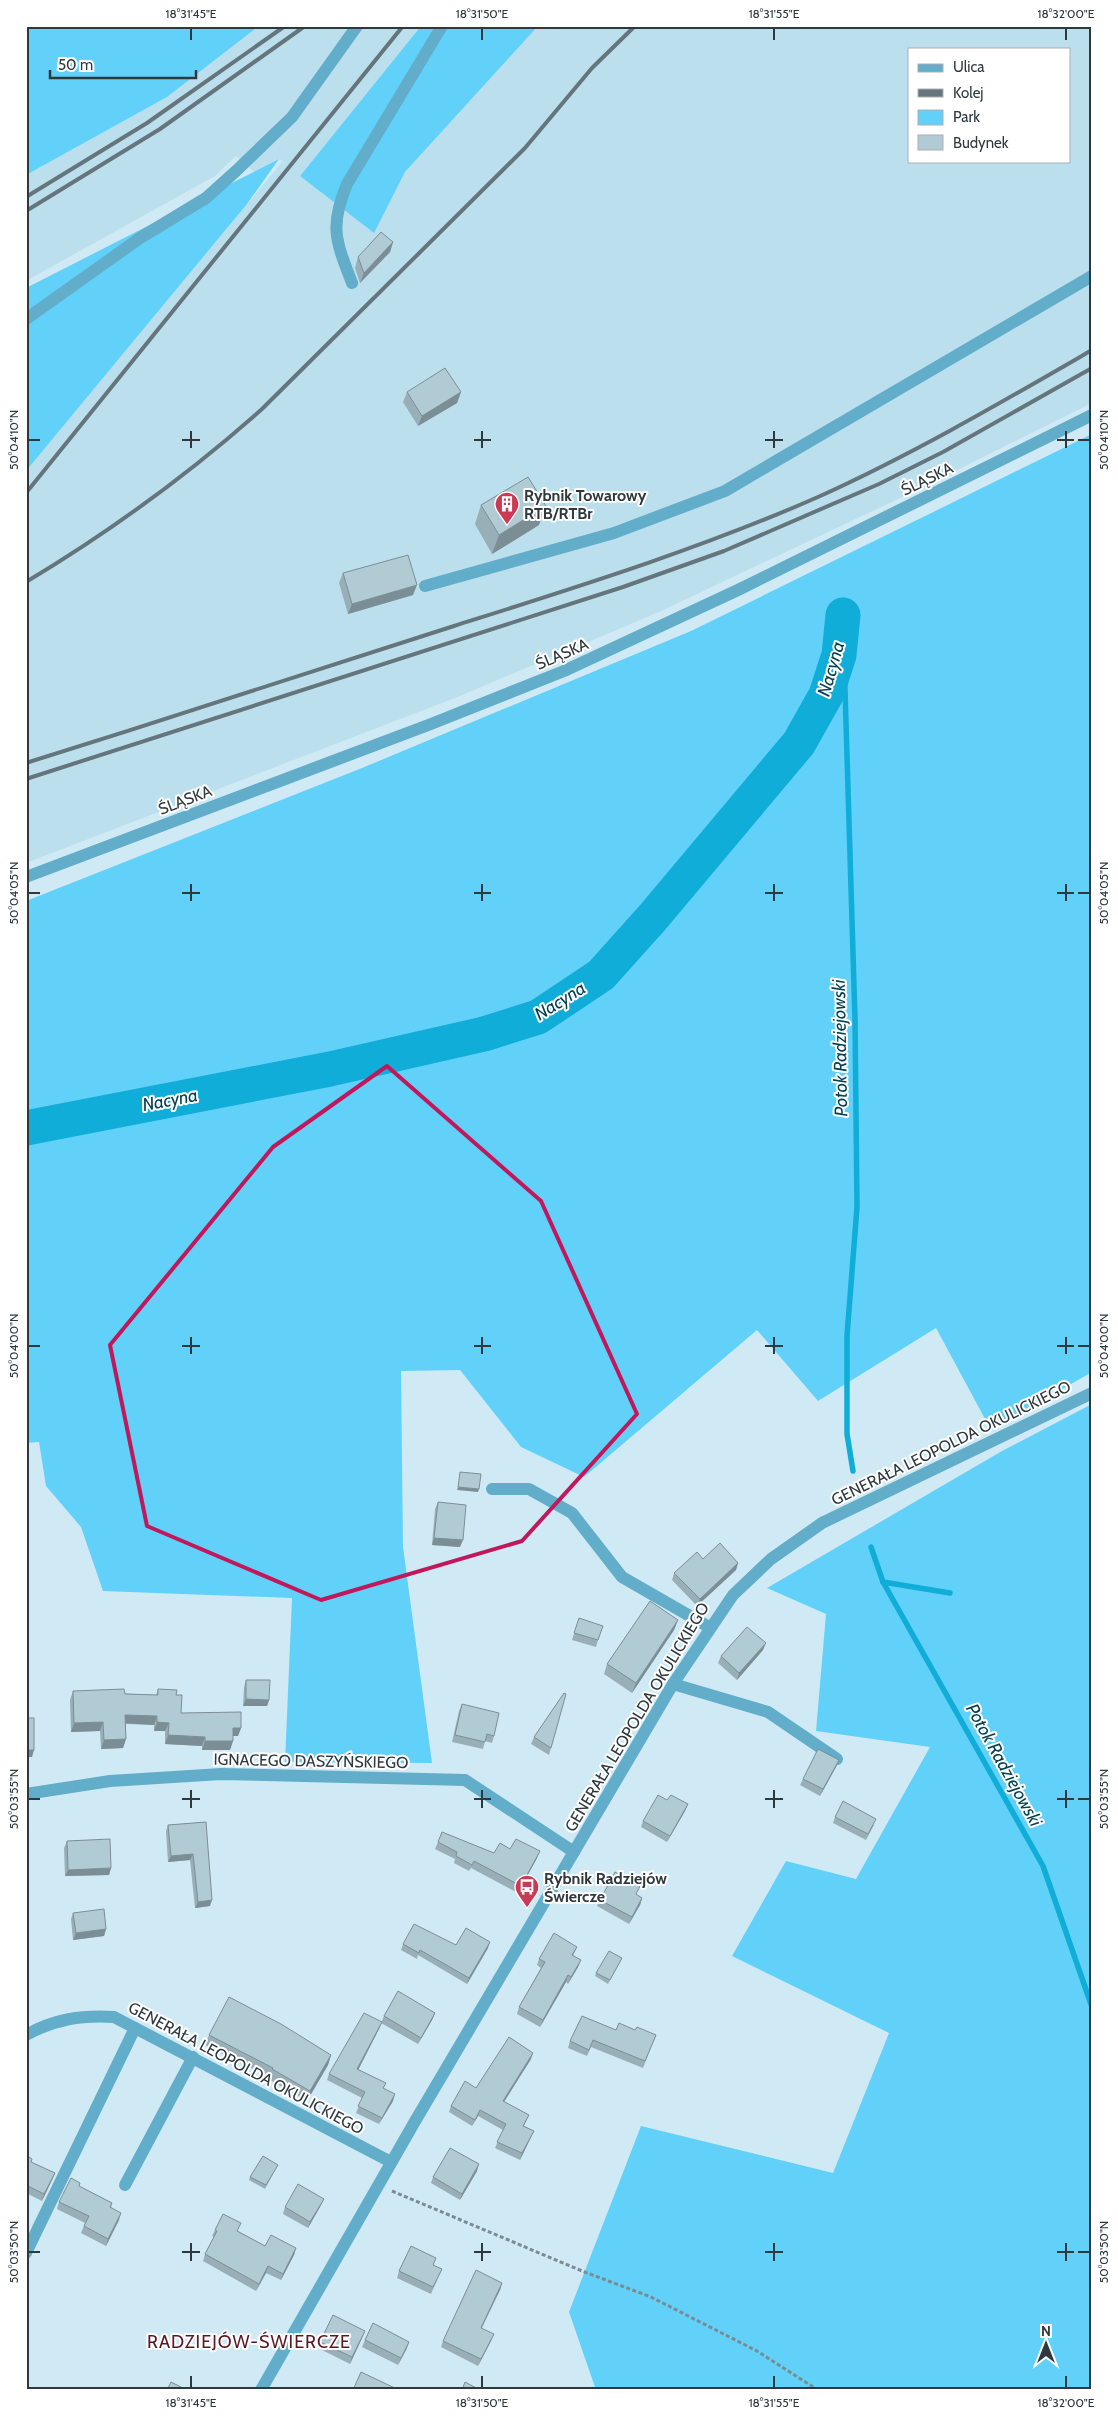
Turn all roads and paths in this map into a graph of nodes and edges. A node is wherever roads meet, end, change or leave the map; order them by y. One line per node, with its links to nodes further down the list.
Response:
1 (357, 26): 5 (street)
2 (442, 26): 4 (street)
3 (1092, 276): 7 (street)
4 (352, 283)
5 (26, 319)
6 (1092, 415): 8 (street, ŚLĄSKA)
7 (425, 586)
8 (26, 878)
9 (1092, 1393): 11 (street, GENERAŁA LEOPOLDA OKULICKIEGO)
10 (492, 1489): 11 (street)
11 (709, 1627): 12 (street, GENERAŁA LEOPOLDA OKULICKIEGO)
12 (673, 1684): 13 (street); 15 (street, GENERAŁA LEOPOLDA OKULICKIEGO)
13 (836, 1759)
14 (26, 1794): 15 (street, IGNACEGO DASZYŃSKIEGO)
15 (574, 1852): 19 (street, GENERAŁA LEOPOLDA OKULICKIEGO)
16 (135, 2028): 17 (street, GENERAŁA LEOPOLDA OKULICKIEGO); 18 (street, GENERAŁA LEOPOLDA OKULICKIEGO); 22 (street)
17 (26, 2035)
18 (193, 2057): 19 (street, GENERAŁA LEOPOLDA OKULICKIEGO); 20 (street)
19 (391, 2162): 21 (street, GENERAŁA LEOPOLDA OKULICKIEGO)
20 (125, 2185)
21 (378, 2185): 23 (street, GENERAŁA LEOPOLDA OKULICKIEGO); 24 (path)
22 (26, 2253)
23 (261, 2390)
24 (818, 2390)

